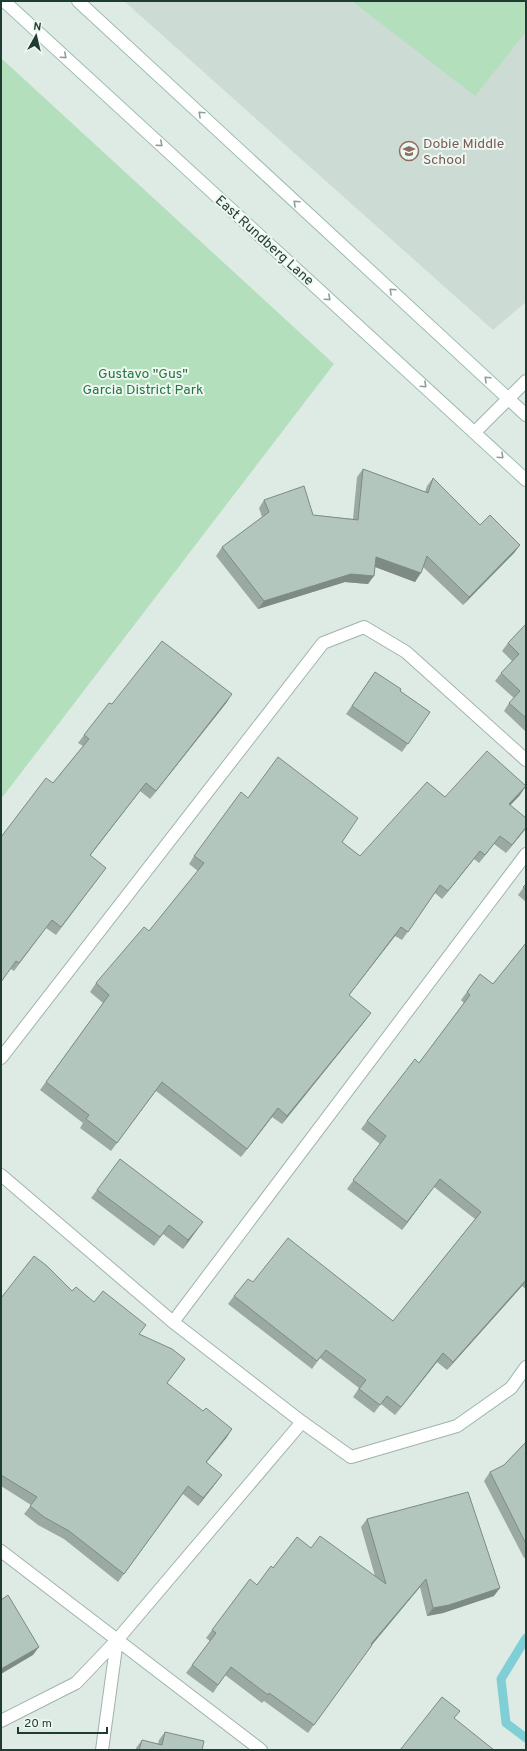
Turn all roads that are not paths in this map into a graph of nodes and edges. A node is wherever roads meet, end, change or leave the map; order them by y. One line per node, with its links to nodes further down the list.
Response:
1 (4, 1): 6 (main road, East Rundberg Lane, one-way to 6)
2 (78, 1): 4 (main road, one-way to 2)
3 (526, 381): 4 (main road)
4 (508, 399): 5 (main road); 6 (main road)
5 (526, 415)
6 (475, 432): 7 (main road, East Rundberg Lane, one-way to 7)
7 (526, 480)
8 (526, 760): 10 (main road)
9 (526, 854): 12 (main road)
10 (1, 1058)
11 (1, 1175): 12 (main road)
12 (173, 1322): 14 (main road)
13 (526, 1367): 14 (main road)
14 (302, 1422): 16 (main road)
15 (1, 1551): 16 (main road)
16 (117, 1640): 17 (main road); 18 (main road); 19 (main road)
17 (1, 1721)
18 (102, 1750)
19 (261, 1750)

